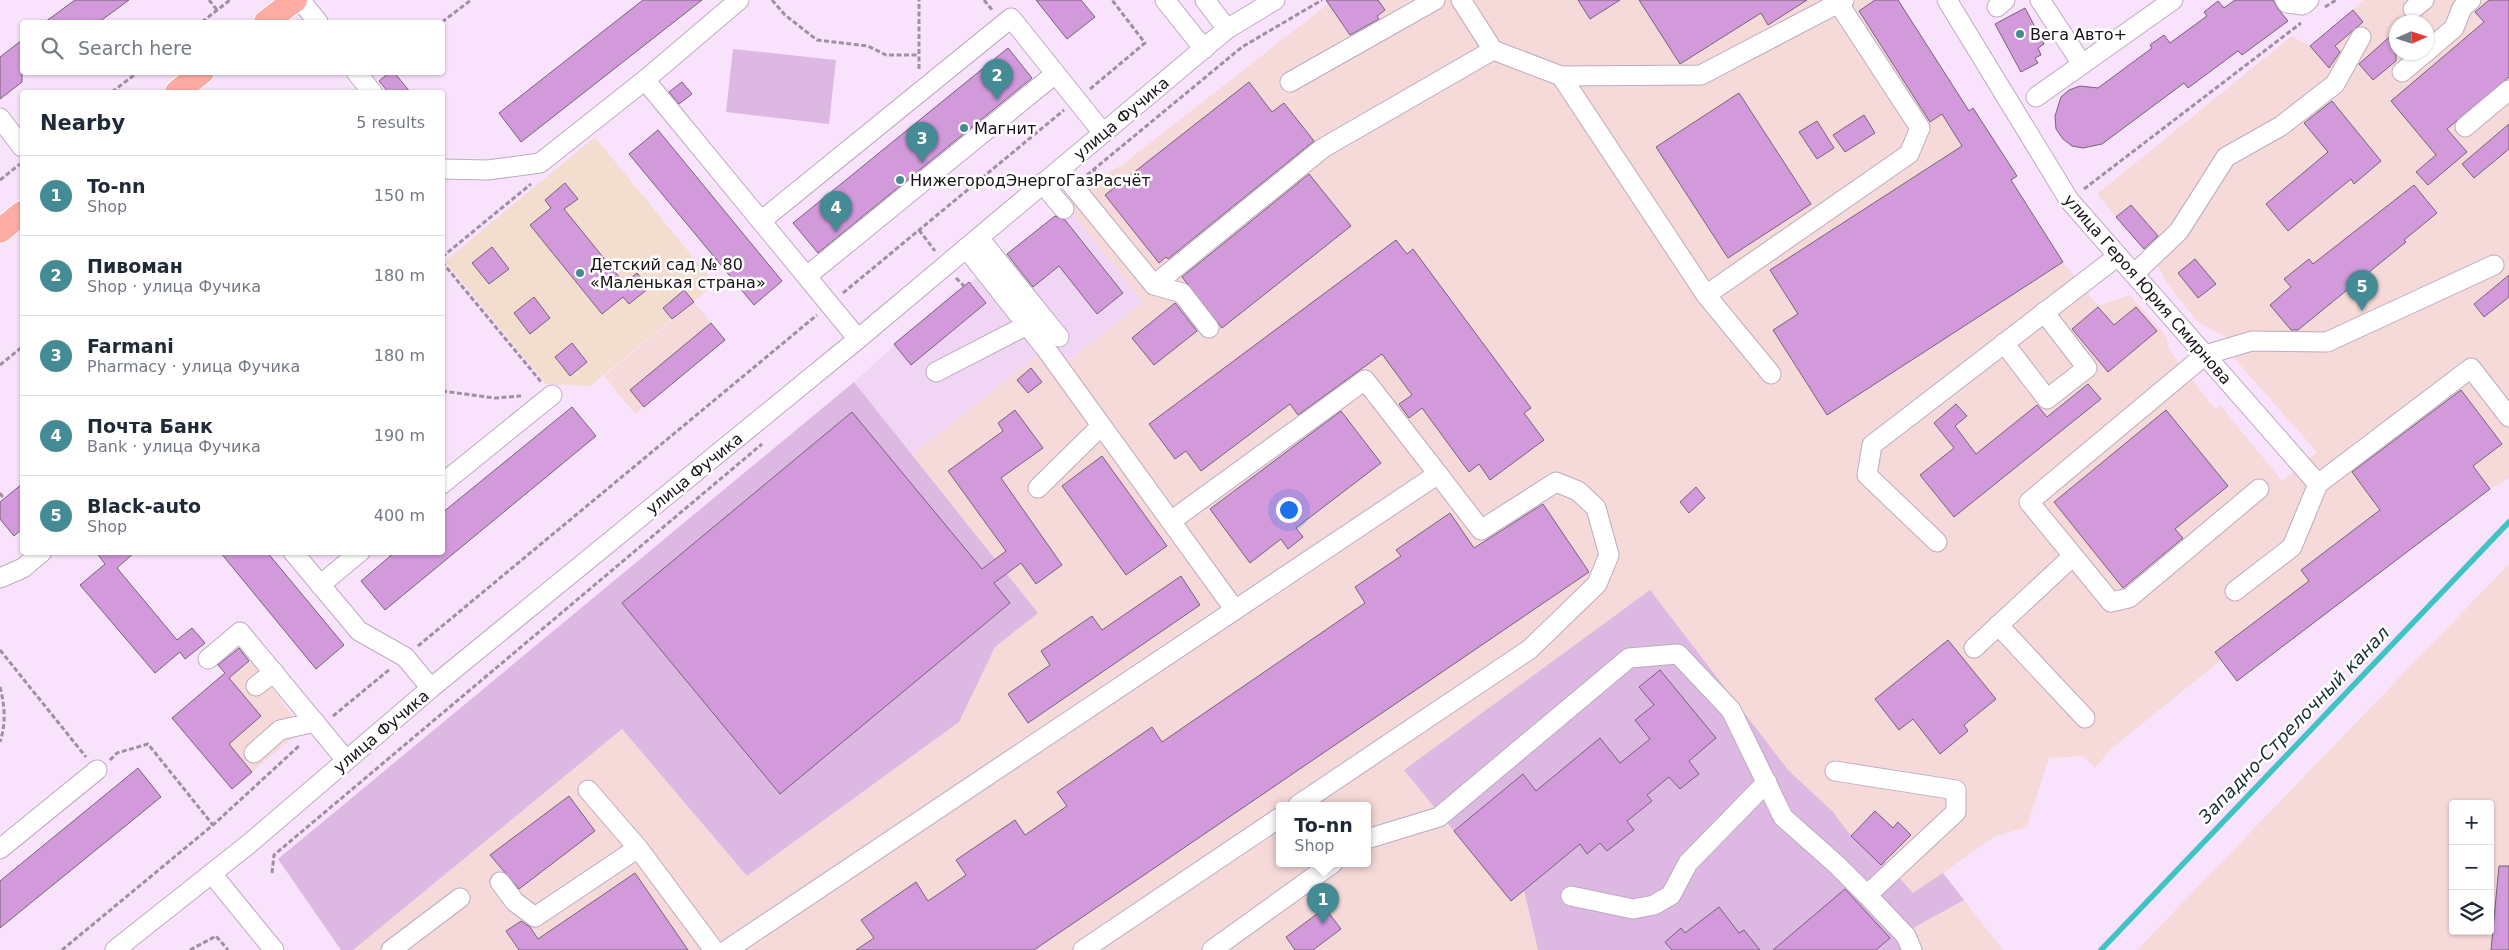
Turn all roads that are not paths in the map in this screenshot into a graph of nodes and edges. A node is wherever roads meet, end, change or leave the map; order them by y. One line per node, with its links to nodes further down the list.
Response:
1 (295, 0): 16 (main road)
2 (300, 0): 17 (street)
3 (739, 0): 30 (street)
4 (1165, 0): 21 (street)
5 (1205, 0): 18 (street)
6 (1275, 0): 18 (street, улица Фучика)
7 (1435, 0): 31 (street)
8 (1461, 0): 22 (street)
9 (1947, 0): 48 (street, улица Героя Юрия Смирнова)
10 (2040, 0): 24 (street)
11 (2173, 0): 24 (street)
12 (2285, 0): 15 (street)
13 (2471, 0): 20 (street)
14 (1842, 2): 29 (street); 53 (street)
15 (2315, 5)
16 (269, 20)
17 (316, 20)
18 (1227, 29): 21 (street, улица Фучика)
19 (2361, 37): 50 (street)
20 (2434, 45)
21 (1204, 49): 38 (street, улица Фучика)
22 (1494, 50): 29 (street); 52 (street)
23 (2416, 60): 25 (street)
24 (2082, 64): 35 (street)
25 (2402, 72)
26 (1056, 74): 38 (street); 45 (street); 51 (street)
27 (198, 75): 32 (main road)
28 (358, 75): 33 (street)
29 (1561, 76): 53 (street)
30 (645, 80): 40 (street); 45 (street)
31 (1290, 82)
32 (180, 90)
33 (370, 90)
34 (2509, 90): 37 (street)
35 (2036, 97)
36 (0, 118): 39 (street)
37 (2464, 127)
38 (1102, 133): 41 (street, улица Фучика)
39 (20, 144)
40 (445, 169)
41 (1060, 170): 42 (street, улица Фучика); 52 (street)
42 (1042, 183): 43 (street); 47 (street, улица Фучика)
43 (1064, 209)
44 (20, 215): 46 (main road)
45 (761, 221): 51 (street)
46 (0, 231)
47 (973, 243): 55 (street); 57 (street); 58 (street, улица Фучика)
48 (2118, 256): 50 (street, улица Героя Юрия Смирнова); 54 (street)
49 (2494, 265): 60 (street)
50 (2134, 274): 60 (street, улица Героя Юрия Смирнова)
51 (807, 276): 58 (street)
52 (1154, 285): 56 (street)
53 (1706, 295): 62 (street)
54 (2044, 312): 59 (street); 59 (street)
55 (1027, 325): 61 (street); 65 (street)
56 (1209, 328)
57 (1059, 337)
58 (858, 339): 86 (street, улица Фучика)
59 (2004, 344): 72 (street)
60 (2205, 355): 68 (street, улица Героя Юрия Смирнова); 76 (street)
61 (936, 372)
62 (1770, 374)
63 (552, 395): 67 (street)
64 (2509, 417): 68 (street)
65 (1101, 426): 69 (street); 71 (street)
66 (1438, 474): 71 (street); 80 (street); 95 (street)
67 (445, 482)
68 (2318, 484): 79 (street)
69 (1038, 488)
70 (2259, 489): 76 (street)
71 (1170, 521): 80 (street)
72 (1936, 542)
73 (38, 555): 77 (street)
74 (295, 555): 78 (street)
75 (356, 555): 78 (street)
76 (2073, 556): 81 (street)
77 (0, 578)
78 (320, 585): 86 (street)
79 (2235, 591)
80 (1235, 610): 110 (street)
81 (1998, 625): 82 (street); 87 (street)
82 (1974, 648)
83 (208, 659): 84 (street)
84 (274, 672): 85 (street); 88 (street)
85 (256, 686)
86 (431, 688): 90 (street, улица Фучика)
87 (2085, 718)
88 (317, 725): 89 (street); 90 (street)
89 (254, 752)
90 (346, 760): 101 (street, улица Фучика)
91 (97, 770): 99 (street)
92 (1835, 771): 103 (street)
93 (1767, 782): 97 (street); 103 (street); 104 (street)
94 (588, 790): 98 (street)
95 (1302, 802)
96 (1276, 820): 111 (street)
97 (1371, 838)
98 (638, 848): 102 (street); 109 (street)
99 (0, 849)
100 (1327, 867): 112 (street)
101 (212, 874): 106 (street, улица Фучика); 107 (street)
102 (500, 882)
103 (1866, 895): 113 (street)
104 (1571, 896)
105 (460, 898): 108 (street)
106 (115, 950)
107 (274, 950)
108 (391, 950)
109 (714, 950)
110 (727, 950)
111 (1083, 950)
112 (1212, 950)
113 (1912, 950)

